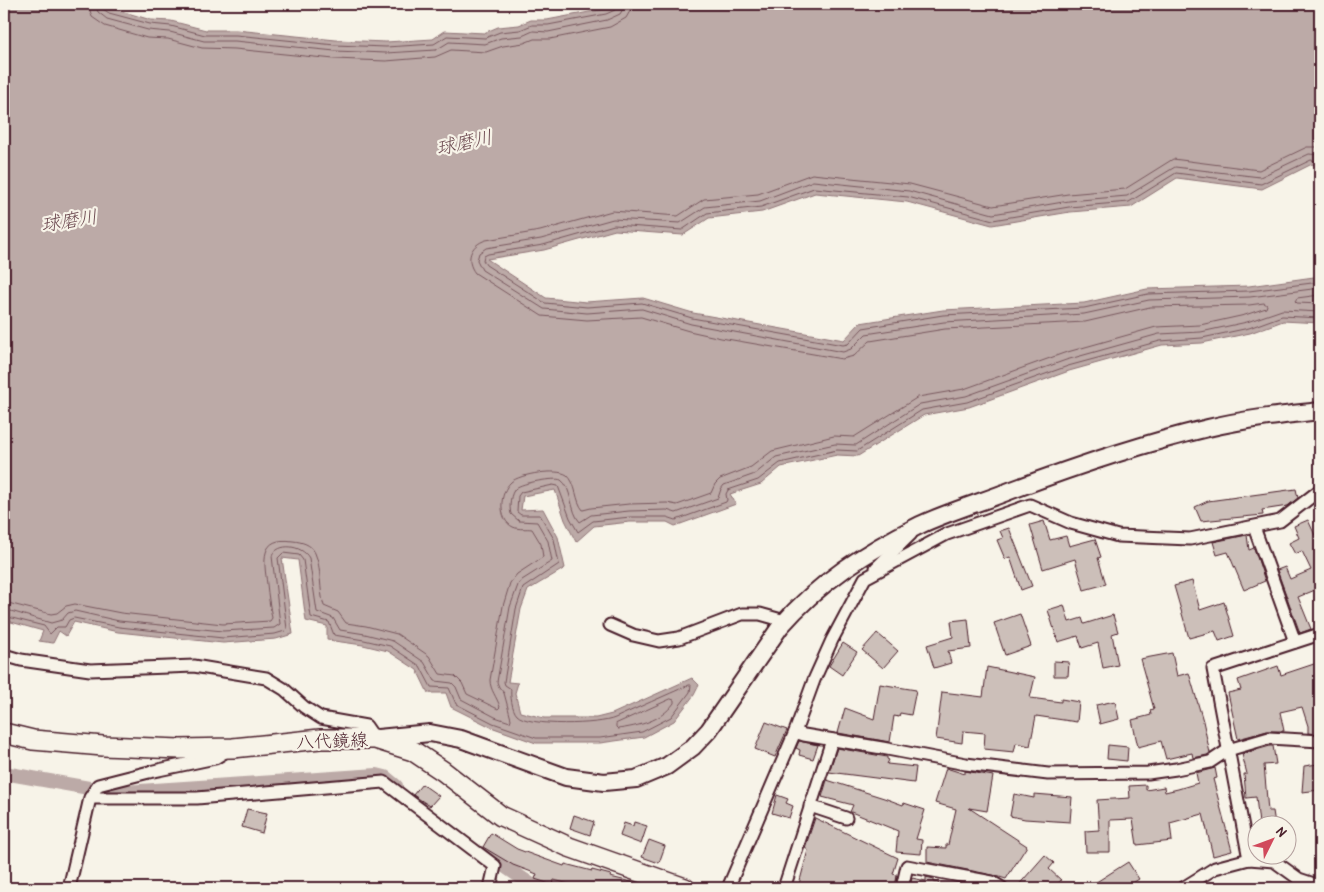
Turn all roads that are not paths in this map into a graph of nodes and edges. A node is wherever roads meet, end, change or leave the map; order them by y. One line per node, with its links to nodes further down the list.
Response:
1 (1320, 411): 3 (street)
2 (1320, 490): 4 (street)
3 (922, 524): 5 (street); 6 (street)
4 (1254, 527): 5 (street); 9 (street)
5 (865, 578): 11 (street)
6 (785, 621): 7 (street); 13 (street)
7 (610, 625)
8 (1320, 634): 9 (street)
9 (1295, 642): 17 (street)
10 (4, 655): 13 (street)
11 (795, 732): 14 (street); 28 (street)
12 (4, 733): 16 (main road, 八代鏡線)
13 (375, 739): 16 (main road, 八代鏡線); 27 (main road, 八代鏡線)
14 (832, 740): 17 (street); 19 (street)
15 (1320, 741): 17 (street)
16 (233, 748): 18 (street)
17 (1228, 750): 21 (street)
18 (90, 798): 25 (street); 26 (street)
19 (810, 806): 20 (street); 29 (street)
20 (846, 818)
21 (1246, 843)
22 (1246, 860): 32 (street)
23 (1278, 864): 24 (street)
24 (1320, 886)
25 (70, 888)
26 (490, 888)
27 (685, 888)
28 (728, 888)
29 (784, 888)
30 (902, 888): 31 (street)
31 (1002, 888)
32 (1183, 888)

